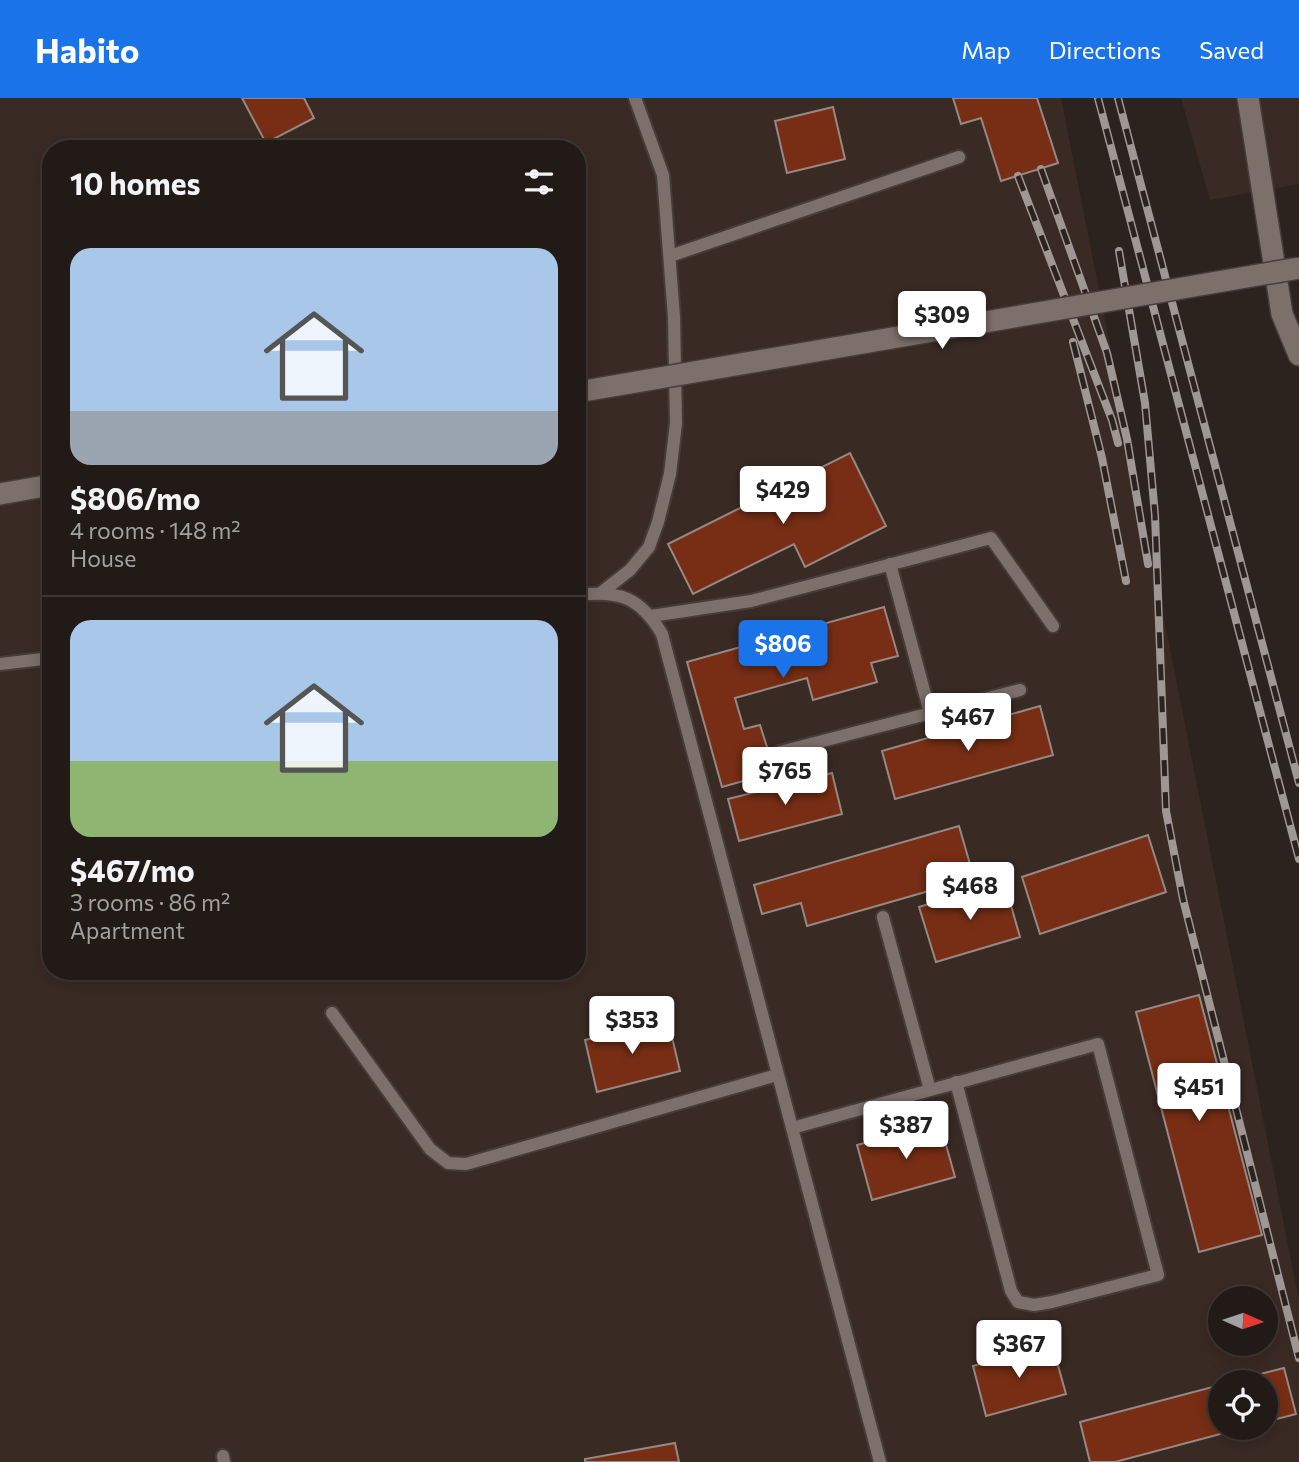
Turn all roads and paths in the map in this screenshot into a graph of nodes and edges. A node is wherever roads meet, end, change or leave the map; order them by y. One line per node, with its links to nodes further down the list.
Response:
1 (635, 98): 4 (lane)
2 (1248, 98): 6 (main road)
3 (959, 158): 4 (lane)
4 (670, 256): 11 (lane)
5 (1299, 268): 7 (main road, bridge)
6 (1299, 355)
7 (586, 391)
8 (42, 487): 9 (main road)
9 (0, 494)
10 (890, 564): 13 (lane); 14 (lane); 18 (lane)
11 (601, 592): 12 (lane); 13 (lane)
12 (586, 594)
13 (651, 616): 22 (lane)
14 (1053, 626)
15 (42, 659): 16 (lane)
16 (0, 664)
17 (1020, 690): 18 (lane)
18 (930, 713): 19 (lane)
19 (780, 752)
20 (883, 917): 24 (lane)
21 (332, 1013): 22 (lane)
22 (778, 1075): 25 (lane)
23 (956, 1082): 23 (lane); 24 (lane)
24 (930, 1090): 25 (lane)
25 (792, 1128): 26 (lane)
26 (880, 1462)

